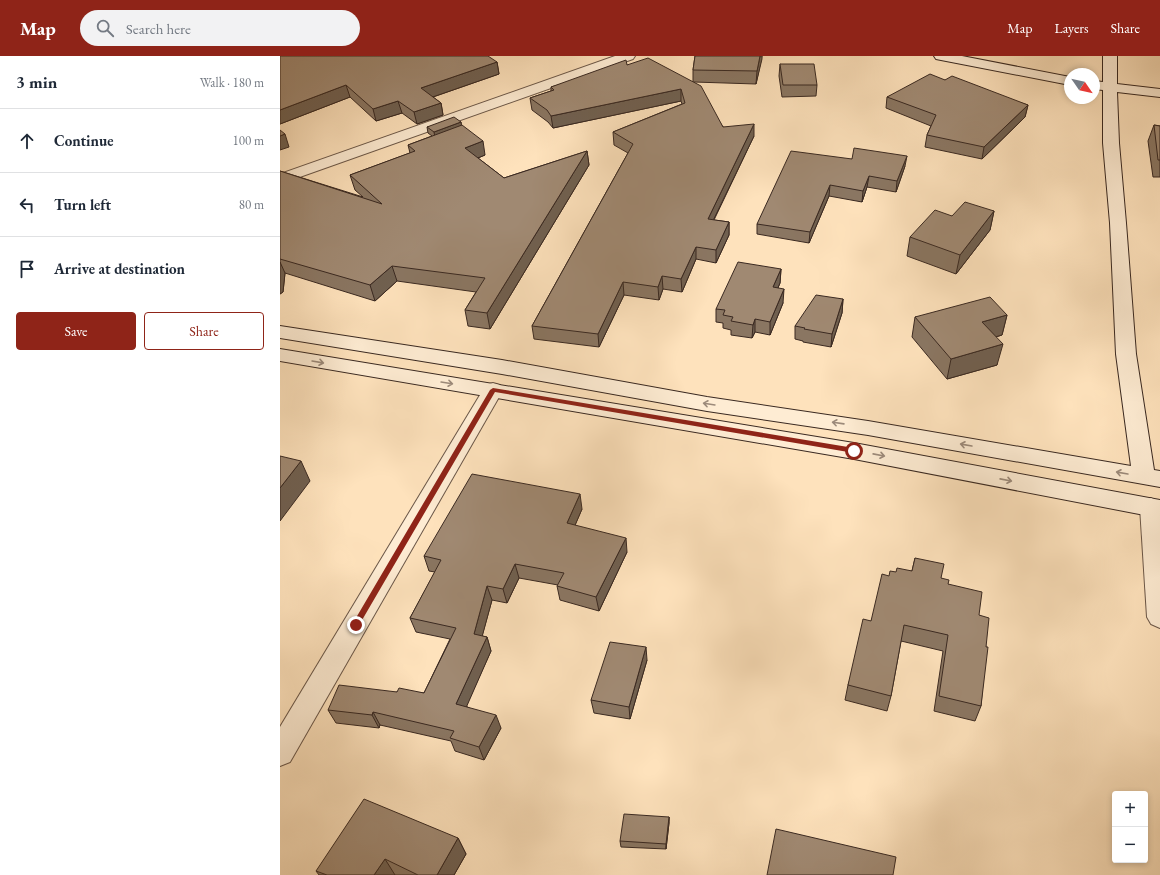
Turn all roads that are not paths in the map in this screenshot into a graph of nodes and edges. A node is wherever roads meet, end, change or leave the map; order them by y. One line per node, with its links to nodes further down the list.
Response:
1 (628, 56): 7 (street)
2 (941, 56): 4 (street)
3 (1110, 56): 5 (street)
4 (1064, 80)
5 (1102, 87): 6 (street); 11 (street)
6 (1160, 93)
7 (280, 179)
8 (280, 332): 11 (street, one-way to 8)
9 (280, 355): 10 (street, one-way to 10)
10 (493, 390): 12 (street, one-way to 12); 14 (street)
11 (1152, 478)
12 (1156, 508): 13 (street)
13 (1160, 617)
14 (280, 753)

